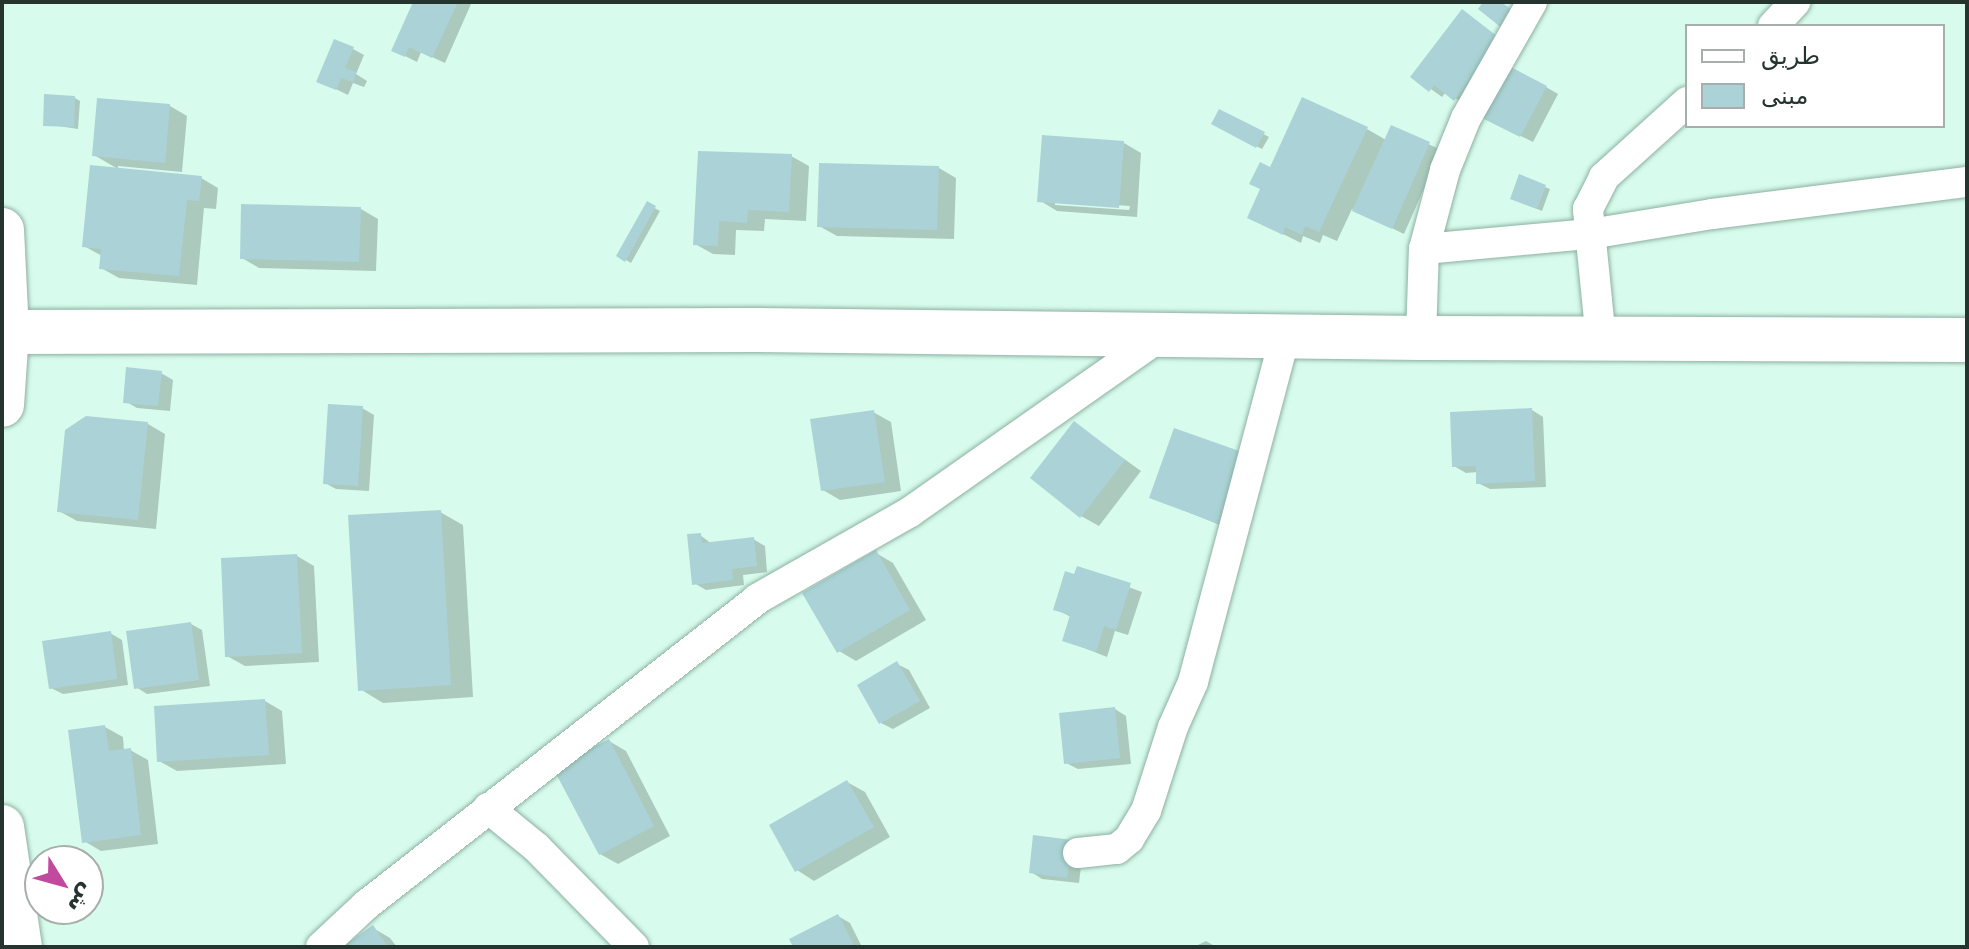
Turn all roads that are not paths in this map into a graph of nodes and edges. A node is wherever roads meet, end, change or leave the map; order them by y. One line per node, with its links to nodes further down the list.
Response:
1 (1532, 2): 8 (street)
2 (1795, 2): 3 (street)
3 (1775, 24)
4 (1685, 104): 7 (street)
5 (1967, 182): 7 (street)
6 (2, 232): 9 (main road)
7 (1590, 234): 8 (street); 13 (street)
8 (1424, 249): 12 (street)
9 (7, 332): 10 (main road); 15 (main road)
10 (1160, 336): 11 (main road); 16 (street)
11 (1285, 337): 12 (main road); 18 (street)
12 (1421, 338): 13 (main road)
13 (1601, 340): 14 (main road)
14 (1967, 340)
15 (2, 405)
16 (488, 808): 20 (street); 21 (street)
17 (2, 827): 19 (main road)
18 (1078, 853)
19 (20, 947)
20 (321, 947)
21 (634, 947)

